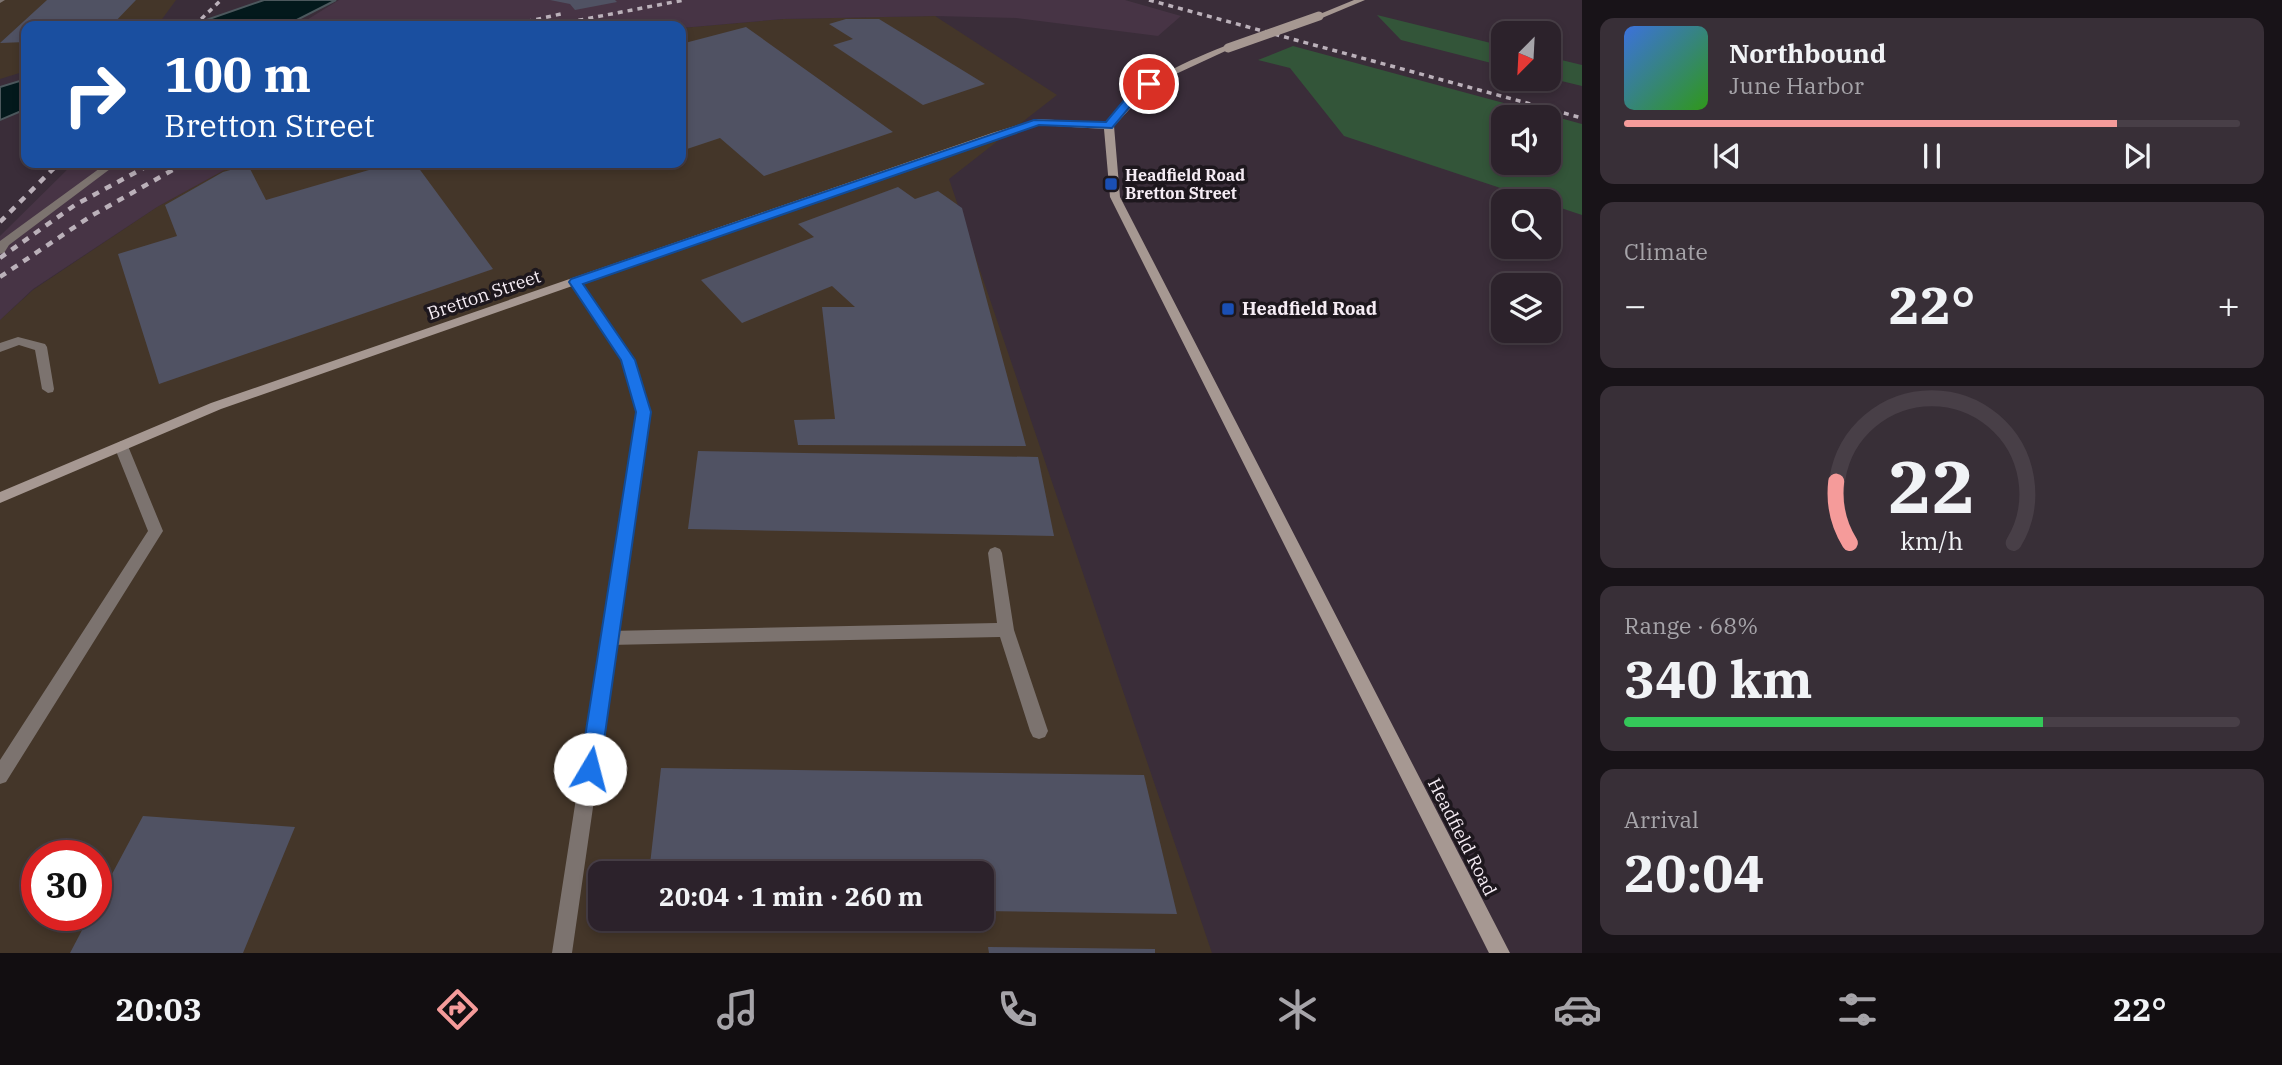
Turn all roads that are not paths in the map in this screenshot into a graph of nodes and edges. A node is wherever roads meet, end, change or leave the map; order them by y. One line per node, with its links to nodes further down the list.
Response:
1 (1352, 1): 2 (street, bridge)
2 (1109, 126): 5 (street, Bretton Street); 16 (street, Headfield Road)
3 (106, 168): 4 (street)
4 (0, 251)
5 (576, 282): 8 (street, Bretton Street); 12 (street)
6 (0, 348): 7 (street)
7 (48, 389)
8 (121, 446): 9 (street, Bretton Street); 14 (street)
9 (0, 498)
10 (995, 553): 11 (street)
11 (1006, 630): 12 (street); 13 (street)
12 (610, 638): 15 (street)
13 (1039, 731)
14 (0, 776)
15 (562, 953)
16 (1500, 953)

